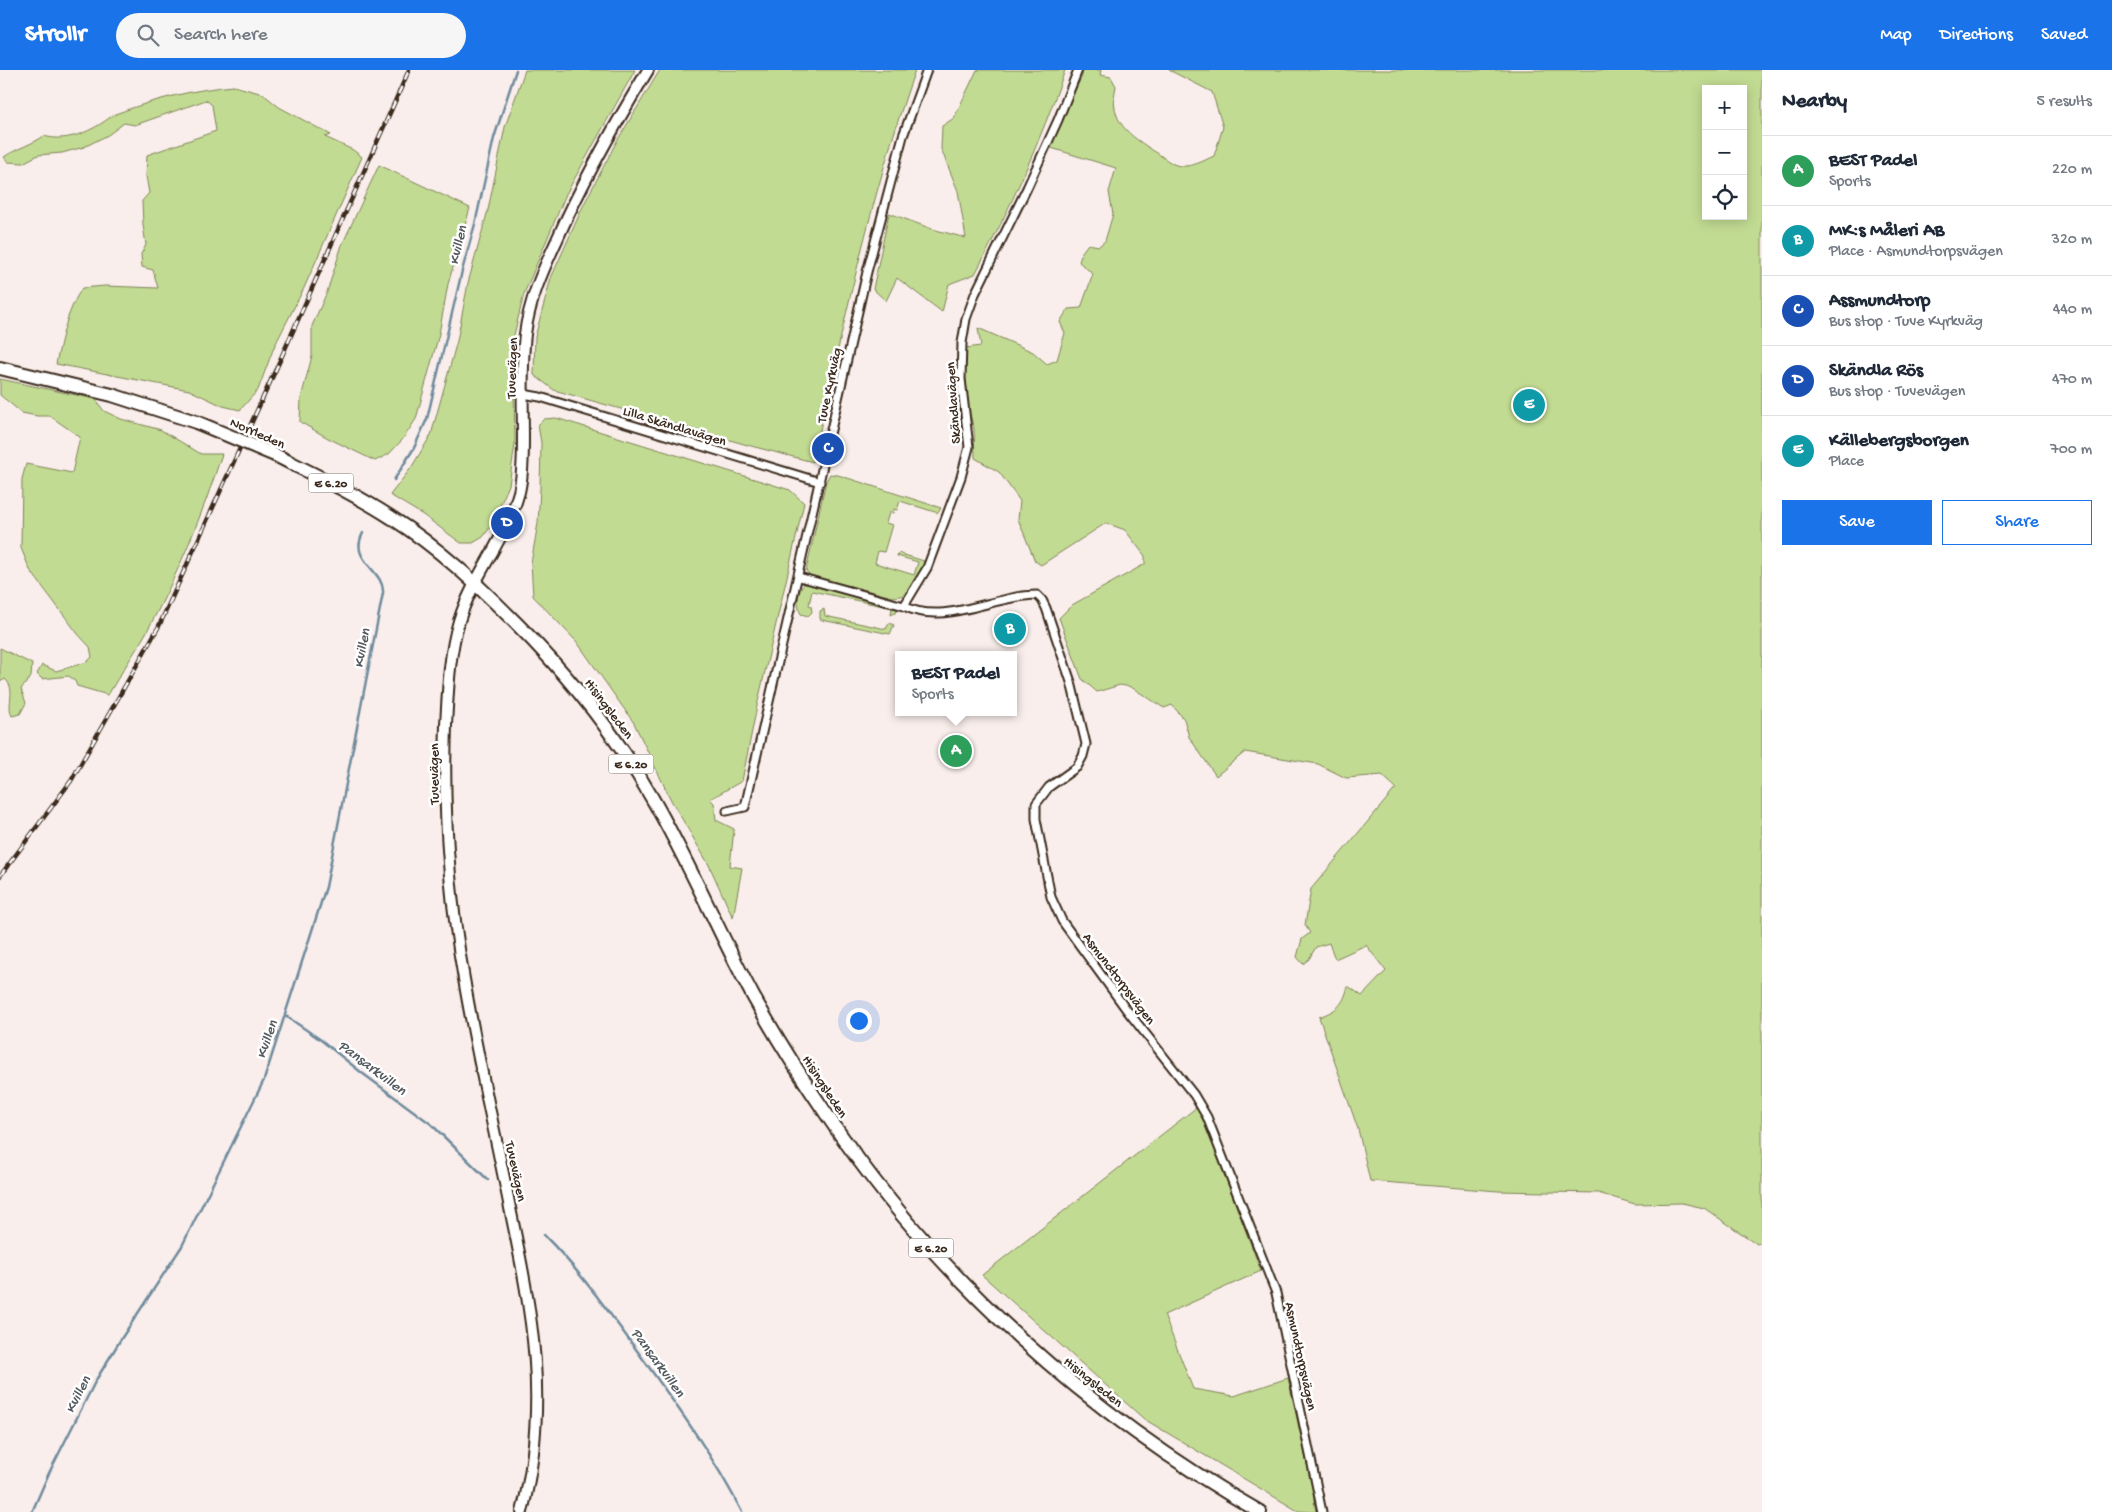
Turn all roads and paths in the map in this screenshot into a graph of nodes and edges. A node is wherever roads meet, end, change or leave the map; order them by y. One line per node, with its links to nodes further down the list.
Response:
1 (648, 70): 5 (main road, Tuvevägen)
2 (927, 70): 6 (street, Tuve Kyrkväg)
3 (1078, 70): 9 (street, Skändlavägen)
4 (0, 368): 8 (highway, Norrleden / E 6.20, bridge)
5 (523, 394): 6 (street, Lilla Skändlavägen); 8 (main road, Tuvevägen)
6 (820, 482): 7 (street, Tuve Kyrkväg)
7 (799, 577): 9 (street); 10 (street, Tuve Kyrkväg)
8 (475, 583): 11 (main road, Tuvevägen); 12 (highway, Hisingsleden / E 6.20)
9 (904, 606): 13 (street, Asmundtorpsvägen)
10 (727, 811)
11 (522, 1512)
12 (1260, 1512)
13 (1322, 1512)

